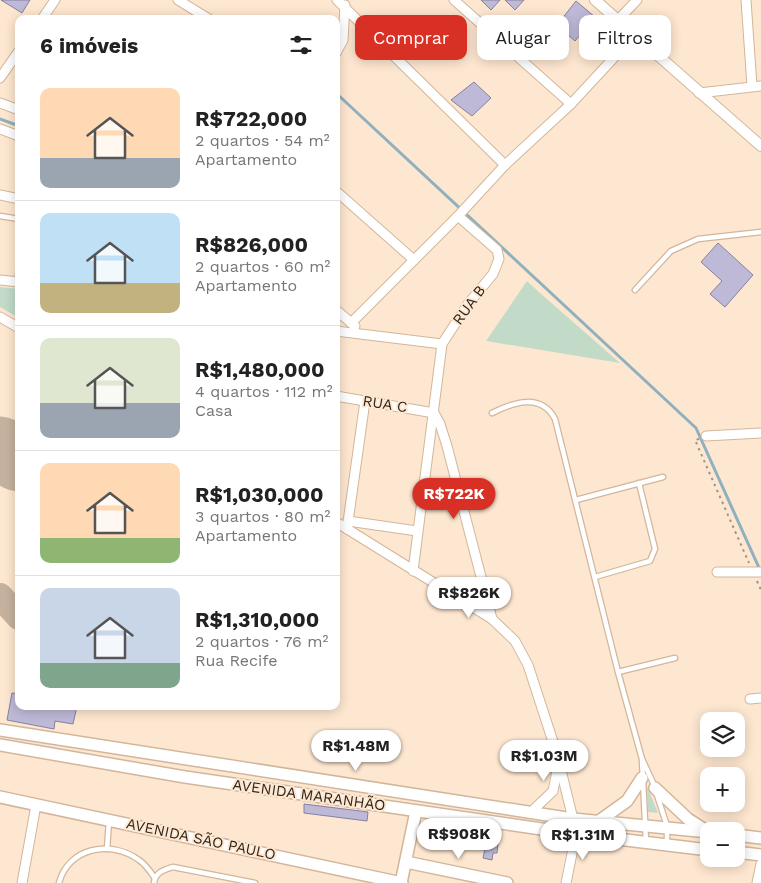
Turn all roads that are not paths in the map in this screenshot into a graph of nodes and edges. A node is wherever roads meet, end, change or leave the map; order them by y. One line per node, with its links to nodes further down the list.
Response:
1 (55, 0): 9 (street)
2 (178, 0): 10 (street)
3 (337, 0): 8 (street)
4 (454, 0): 21 (street)
5 (594, 0): 11 (street)
6 (637, 0): 12 (street)
7 (746, 0): 18 (street)
8 (346, 3): 13 (street); 26 (street)
9 (45, 15)
10 (202, 15)
11 (612, 15)
12 (623, 15)
13 (340, 46)
14 (15, 57): 17 (street)
15 (612, 60): 21 (street)
16 (661, 60): 19 (street)
17 (0, 78)
18 (756, 86): 19 (street)
19 (698, 93): 25 (street)
20 (0, 102): 22 (street)
21 (571, 104): 26 (street)
22 (15, 108)
23 (0, 129): 24 (street)
24 (15, 135)
25 (761, 146)
26 (505, 165): 31 (street)
27 (0, 195): 29 (street)
28 (340, 195): 34 (street)
29 (15, 198)
30 (0, 216): 32 (lane)
31 (458, 216): 34 (street); 44 (street, RUA B)
32 (15, 218)
33 (761, 232): 37 (lane)
34 (414, 260): 40 (street)
35 (0, 280): 36 (street)
36 (15, 282)
37 (635, 290)
38 (340, 313): 40 (street)
39 (0, 317): 41 (street)
40 (351, 323): 43 (street)
41 (15, 326)
42 (340, 332): 43 (street)
43 (365, 335): 44 (street)
44 (442, 344): 48 (street, RUA B)
45 (340, 397): 46 (street, RUA C)
46 (365, 401): 48 (street, RUA C); 55 (street)
47 (492, 412): 53 (lane)
48 (434, 413): 56 (street, RUA B); 61 (street)
49 (761, 433): 50 (street)
50 (701, 438)
51 (663, 477): 52 (lane)
52 (639, 483): 53 (lane); 60 (lane)
53 (576, 500): 60 (lane)
54 (340, 523): 55 (street)
55 (348, 525): 56 (street); 57 (street)
56 (417, 531): 57 (street, RUA B)
57 (412, 571): 61 (street)
58 (717, 572): 59 (street)
59 (757, 572)
60 (595, 577): 63 (lane)
61 (492, 619): 68 (street)
62 (675, 658): 63 (lane)
63 (618, 672): 69 (lane)
64 (761, 698): 65 (street)
65 (750, 699)
66 (0, 730): 70 (main road, AVENIDA MARANHÃO)
67 (0, 745): 72 (main road, AVENIDA MARANHÃO)
68 (557, 754): 77 (street); 78 (street)
69 (642, 759): 71 (lane); 73 (lane)
70 (215, 764): 72 (main road); 77 (main road, AVENIDA MARANHÃO)
71 (642, 778): 80 (main road); 81 (lane)
72 (213, 781): 76 (main road, AVENIDA MARANHÃO)
73 (655, 788): 82 (lane); 83 (main road)
74 (0, 797): 75 (main road, AVENIDA SÃO PAULO)
75 (36, 805): 79 (main road, AVENIDA SÃO PAULO); 97 (street)
76 (416, 811): 85 (main road, AVENIDA MARANHÃO); 94 (main road)
77 (532, 812): 78 (main road, AVENIDA MARANHÃO)
78 (574, 819): 80 (main road, AVENIDA MARANHÃO)
79 (109, 820): 90 (lane); 100 (main road, AVENIDA SÃO PAULO)
80 (599, 821): 81 (main road, AVENIDA MARANHÃO)
81 (646, 824): 82 (main road, AVENIDA MARANHÃO); 88 (lane)
82 (667, 826): 84 (main road, AVENIDA MARANHÃO); 89 (lane)
83 (700, 826)
84 (700, 831)
85 (576, 834): 88 (main road, AVENIDA MARANHÃO); 102 (street)
86 (745, 836): 87 (main road)
87 (761, 838)
88 (646, 844): 89 (main road, AVENIDA MARANHÃO)
89 (667, 846): 91 (main road, AVENIDA MARANHÃO)
90 (107, 849): 96 (lane); 98 (lane)
91 (700, 849)
92 (745, 853): 93 (main road)
93 (761, 855)
94 (406, 862): 100 (main road); 101 (main road)
95 (761, 864): 103 (street)
96 (154, 880): 99 (lane)
97 (22, 883)
98 (59, 883)
99 (255, 883)
100 (401, 883)
101 (507, 883)
102 (566, 883)
103 (757, 883)

